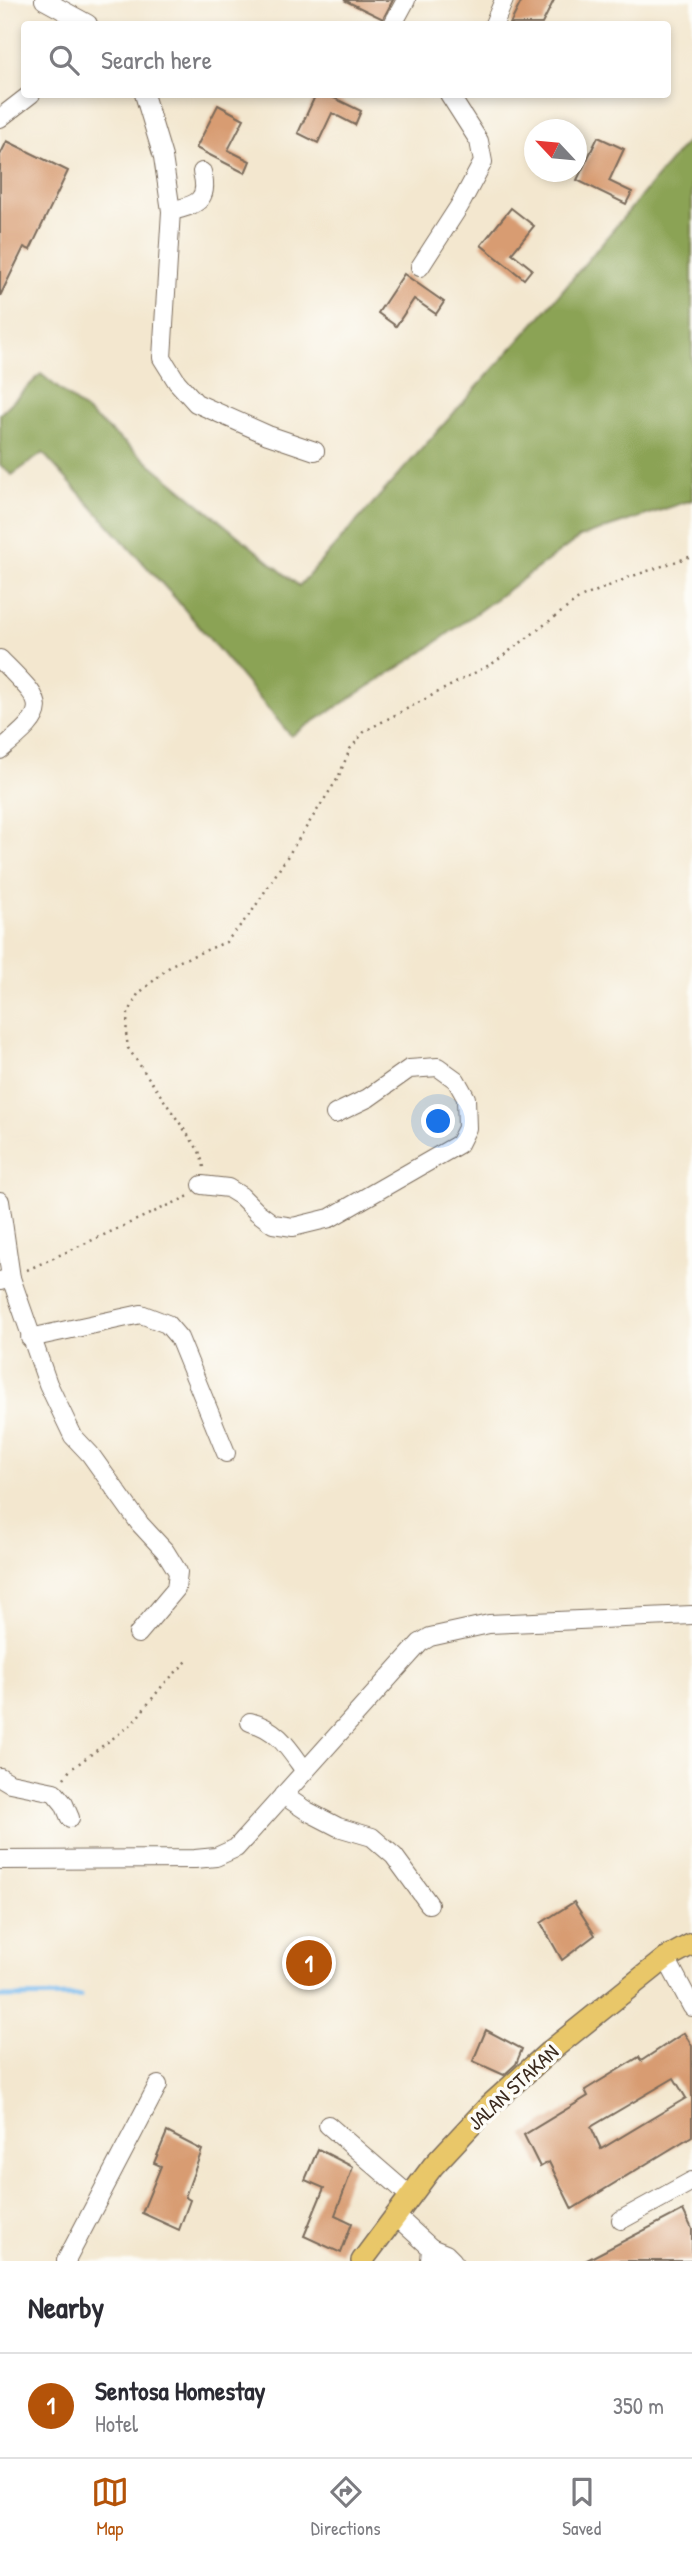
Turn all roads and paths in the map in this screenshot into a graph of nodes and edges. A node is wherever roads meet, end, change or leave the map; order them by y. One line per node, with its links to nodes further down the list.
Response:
1 (44, 0): 4 (street)
2 (406, 0): 5 (street)
3 (503, 0): 6 (street)
4 (82, 21)
5 (395, 21)
6 (495, 21)
7 (26, 98): 10 (street)
8 (145, 98): 12 (street)
9 (452, 98): 13 (street)
10 (0, 118)
11 (202, 172): 12 (street)
12 (171, 211): 14 (street)
13 (420, 267)
14 (314, 451)
15 (692, 555): 19 (path)
16 (0, 659): 17 (street)
17 (0, 750)
18 (335, 1114): 19 (street)
19 (202, 1185): 21 (path)
20 (0, 1200): 21 (street)
21 (6, 1280): 22 (street)
22 (30, 1338): 23 (street); 25 (street)
23 (226, 1453)
24 (692, 1615): 28 (street)
25 (138, 1634)
26 (189, 1659): 30 (path)
27 (250, 1722): 28 (street)
28 (305, 1771): 31 (street)
29 (0, 1777): 30 (street)
30 (54, 1792): 32 (street)
31 (283, 1795): 33 (street); 34 (street)
32 (70, 1818)
33 (0, 1860)
34 (429, 1904)
35 (692, 1944): 36 (main road, JALAN STAKAN)
36 (666, 1958): 37 (street); 41 (main road, JALAN STAKAN)
37 (692, 2007)
38 (158, 2085): 45 (street)
39 (328, 2125): 41 (street)
40 (692, 2181): 43 (street)
41 (410, 2196): 42 (main road, JALAN STAKAN)
42 (396, 2216): 44 (street); 46 (main road, JALAN STAKAN)
43 (621, 2220)
44 (431, 2254): 47 (street)
45 (66, 2261)
46 (362, 2261)
47 (453, 2261)

